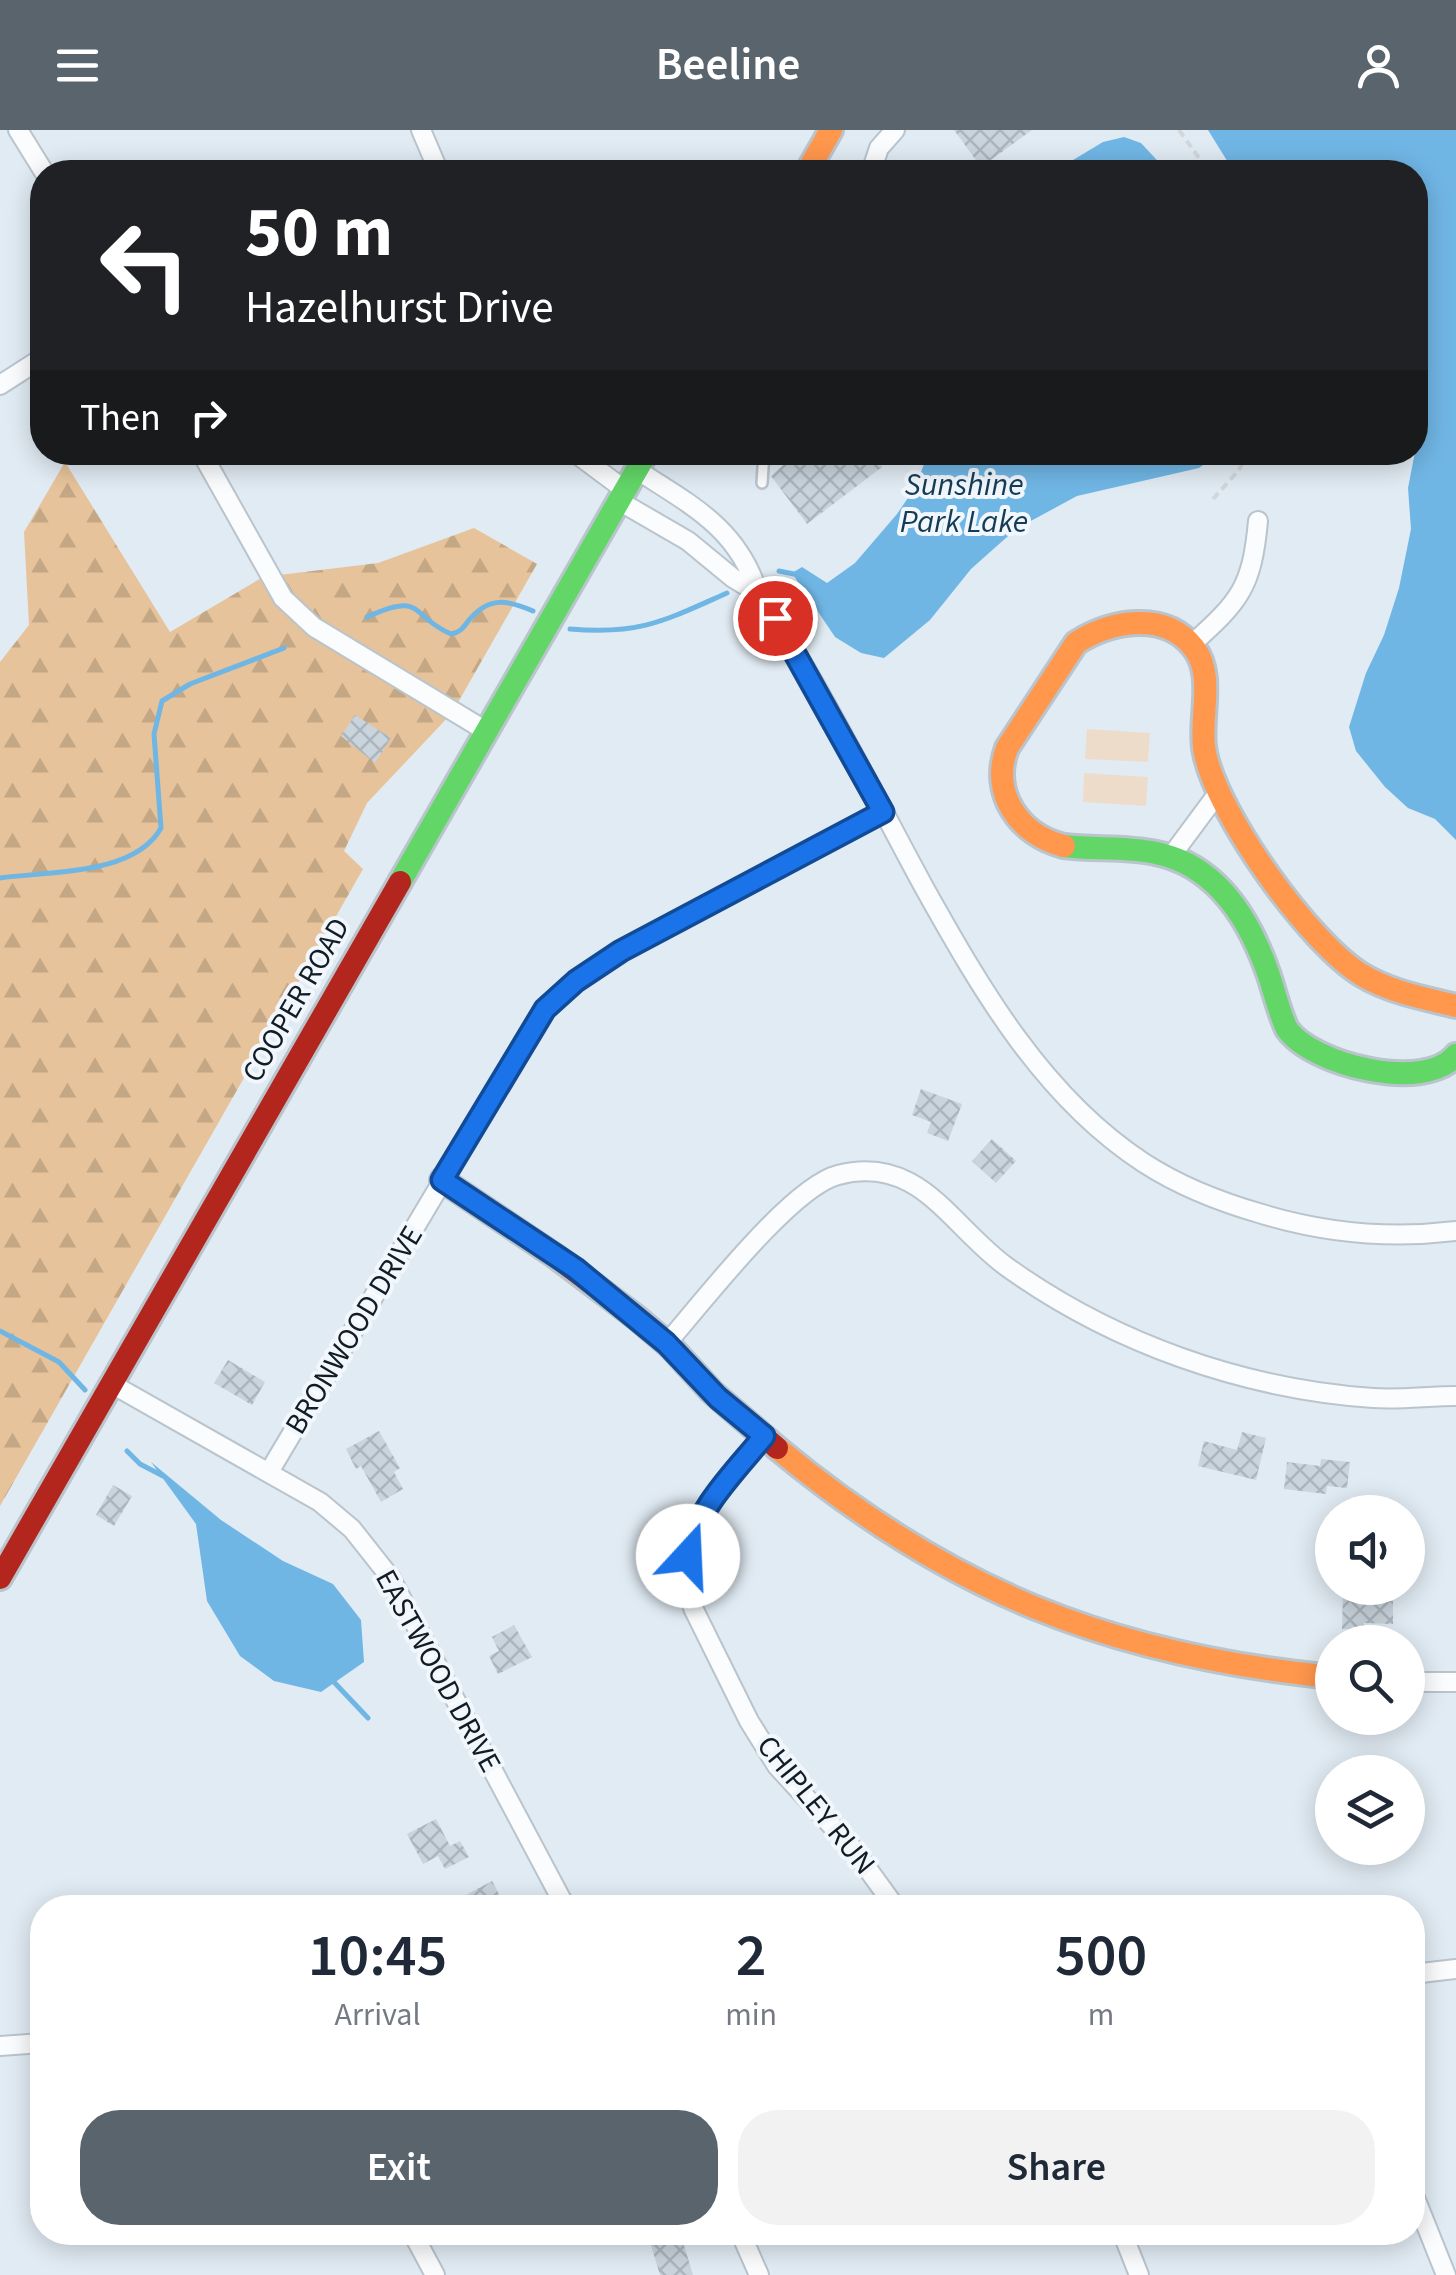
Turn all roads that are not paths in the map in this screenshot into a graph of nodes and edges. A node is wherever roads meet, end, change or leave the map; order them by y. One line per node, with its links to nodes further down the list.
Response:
1 (18, 130): 5 (street)
2 (421, 130): 6 (street)
3 (831, 130): 7 (street)
4 (894, 130): 8 (street)
5 (37, 160)
6 (434, 160)
7 (814, 160)
8 (874, 160)
9 (30, 366): 10 (street)
10 (0, 385)
11 (208, 465): 19 (street)
12 (602, 465): 14 (street)
13 (763, 465): 15 (lane)
14 (632, 479): 17 (street); 17 (street); 19 (street, COOPER ROAD)
15 (762, 483)
16 (1258, 521): 18 (street)
17 (758, 592): 21 (street)
18 (1192, 644): 20 (street); 22 (street)
19 (486, 731): 28 (street, COOPER ROAD)
20 (1218, 792): 22 (street); 23 (street)
21 (883, 812): 25 (street, BRONWOOD DRIVE); 26 (street)
22 (1172, 855): 24 (street)
23 (1456, 1006)
24 (1456, 1055)
25 (442, 1180): 27 (street); 31 (street, BRONWOOD DRIVE)
26 (1456, 1231)
27 (666, 1343): 29 (street); 30 (street)
28 (110, 1383): 31 (street, EASTWOOD DRIVE); 32 (street, COOPER ROAD)
29 (1456, 1396)
30 (764, 1436): 33 (street); 37 (street, CHIPLEY RUN)
31 (269, 1472): 36 (street, EASTWOOD DRIVE)
32 (0, 1578)
33 (1315, 1675)
34 (1425, 1682): 35 (street)
35 (1456, 1682)
36 (559, 1895)
37 (887, 1895)
38 (1456, 1969): 39 (street)
39 (1425, 1973)
40 (30, 2043): 41 (street)
41 (0, 2046)
42 (1425, 2222): 49 (street)
43 (419, 2245): 46 (street)
44 (746, 2245): 47 (street)
45 (1127, 2245): 48 (street)
46 (435, 2275)
47 (759, 2275)
48 (1139, 2275)
49 (1446, 2275)

